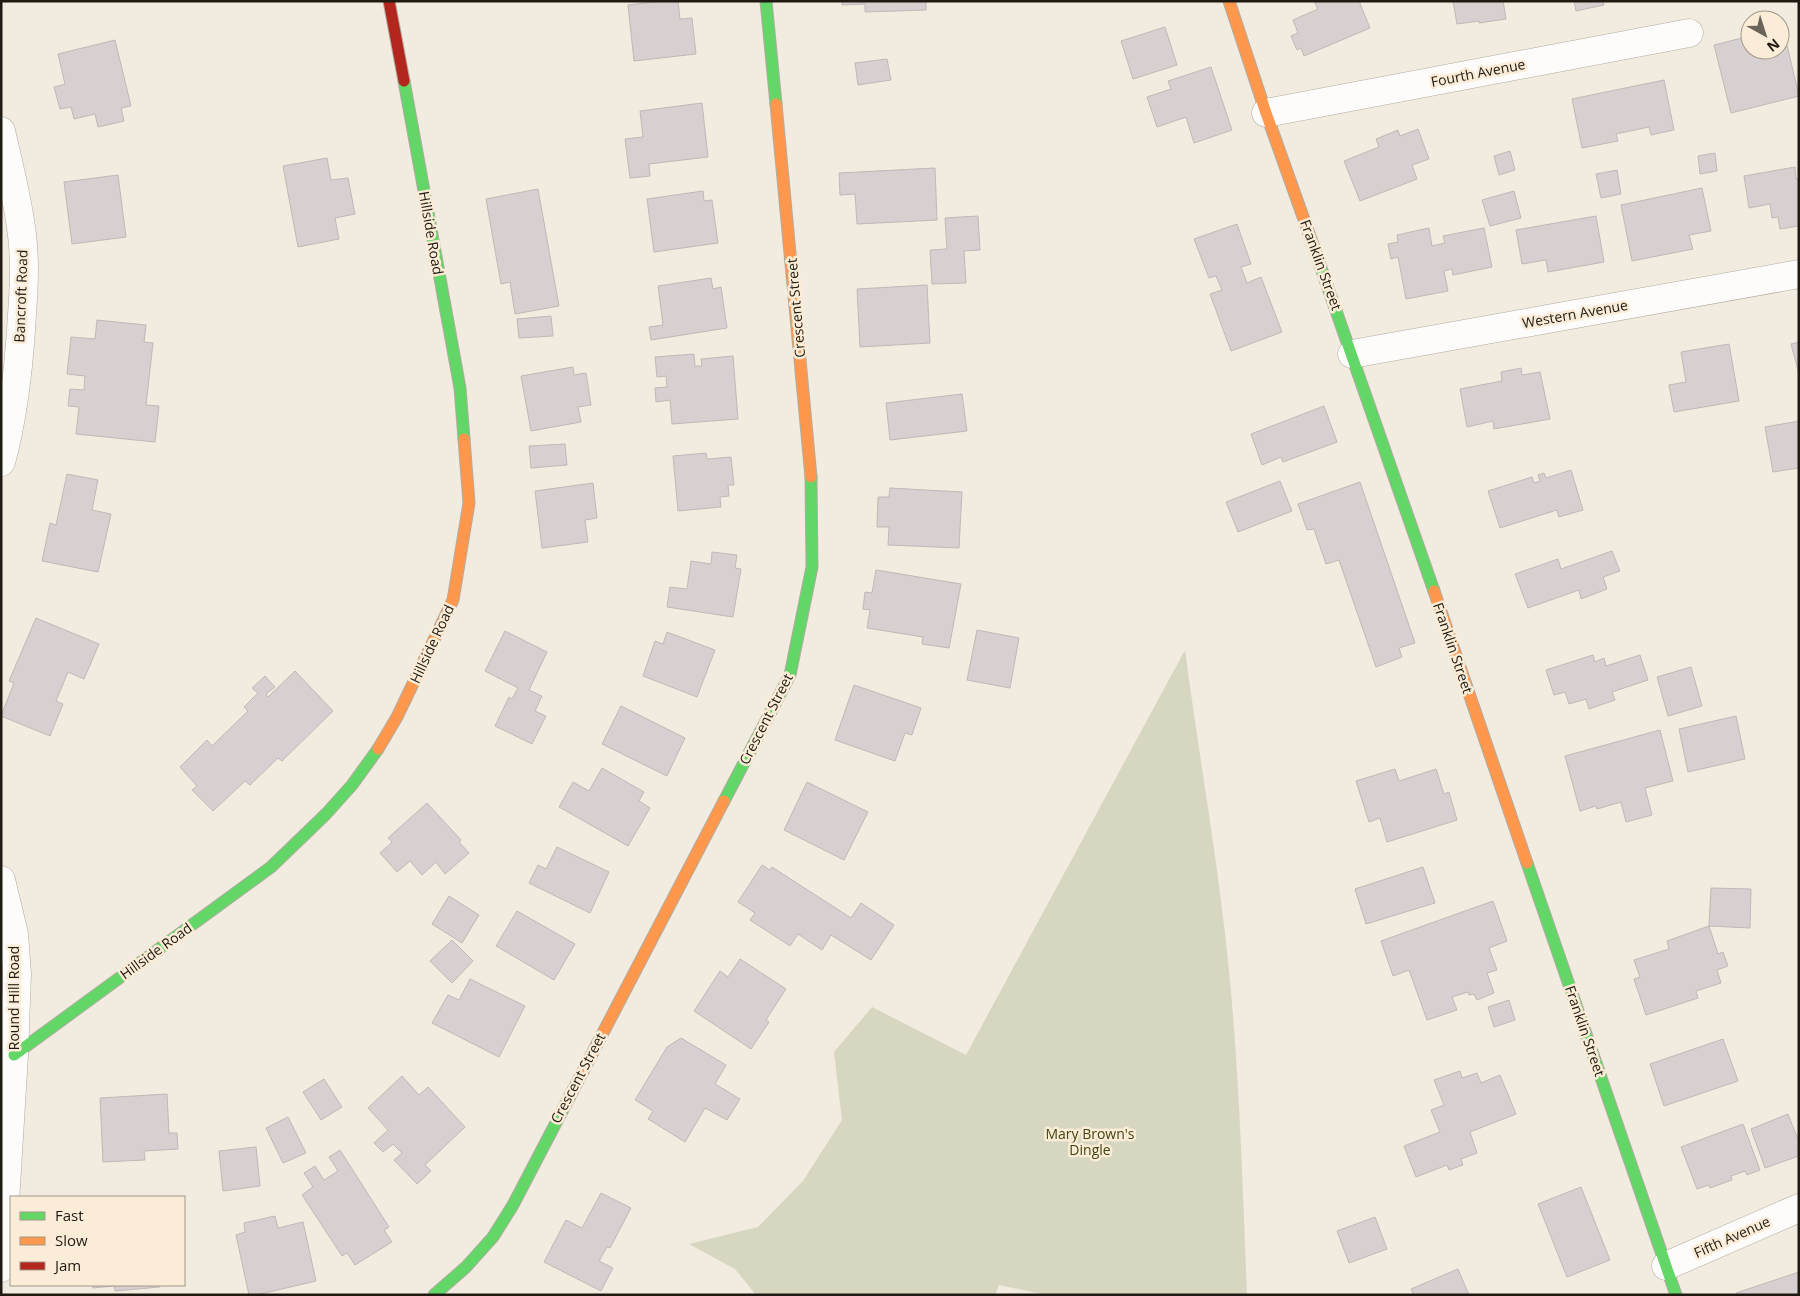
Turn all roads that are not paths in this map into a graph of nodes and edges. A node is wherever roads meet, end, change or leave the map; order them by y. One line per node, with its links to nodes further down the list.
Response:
1 (389, 1): 11 (street, Hillside Road)
2 (766, 1): 15 (street, Crescent Street)
3 (1229, 1): 5 (street, Franklin Street)
4 (1689, 33): 5 (street, Fourth Avenue)
5 (1266, 113): 8 (street, Franklin Street)
6 (1, 131): 9 (street, Bancroft Road)
7 (1799, 274): 8 (street, Western Avenue)
8 (1352, 354): 13 (street, Franklin Street)
9 (1, 462)
10 (1, 880): 11 (street, Round Hill Road)
11 (14, 1055): 14 (street, Round Hill Road)
12 (1799, 1208): 13 (street, Fifth Avenue)
13 (1666, 1266): 16 (street, Franklin Street)
14 (1, 1268)
15 (434, 1295)
16 (1675, 1295)

